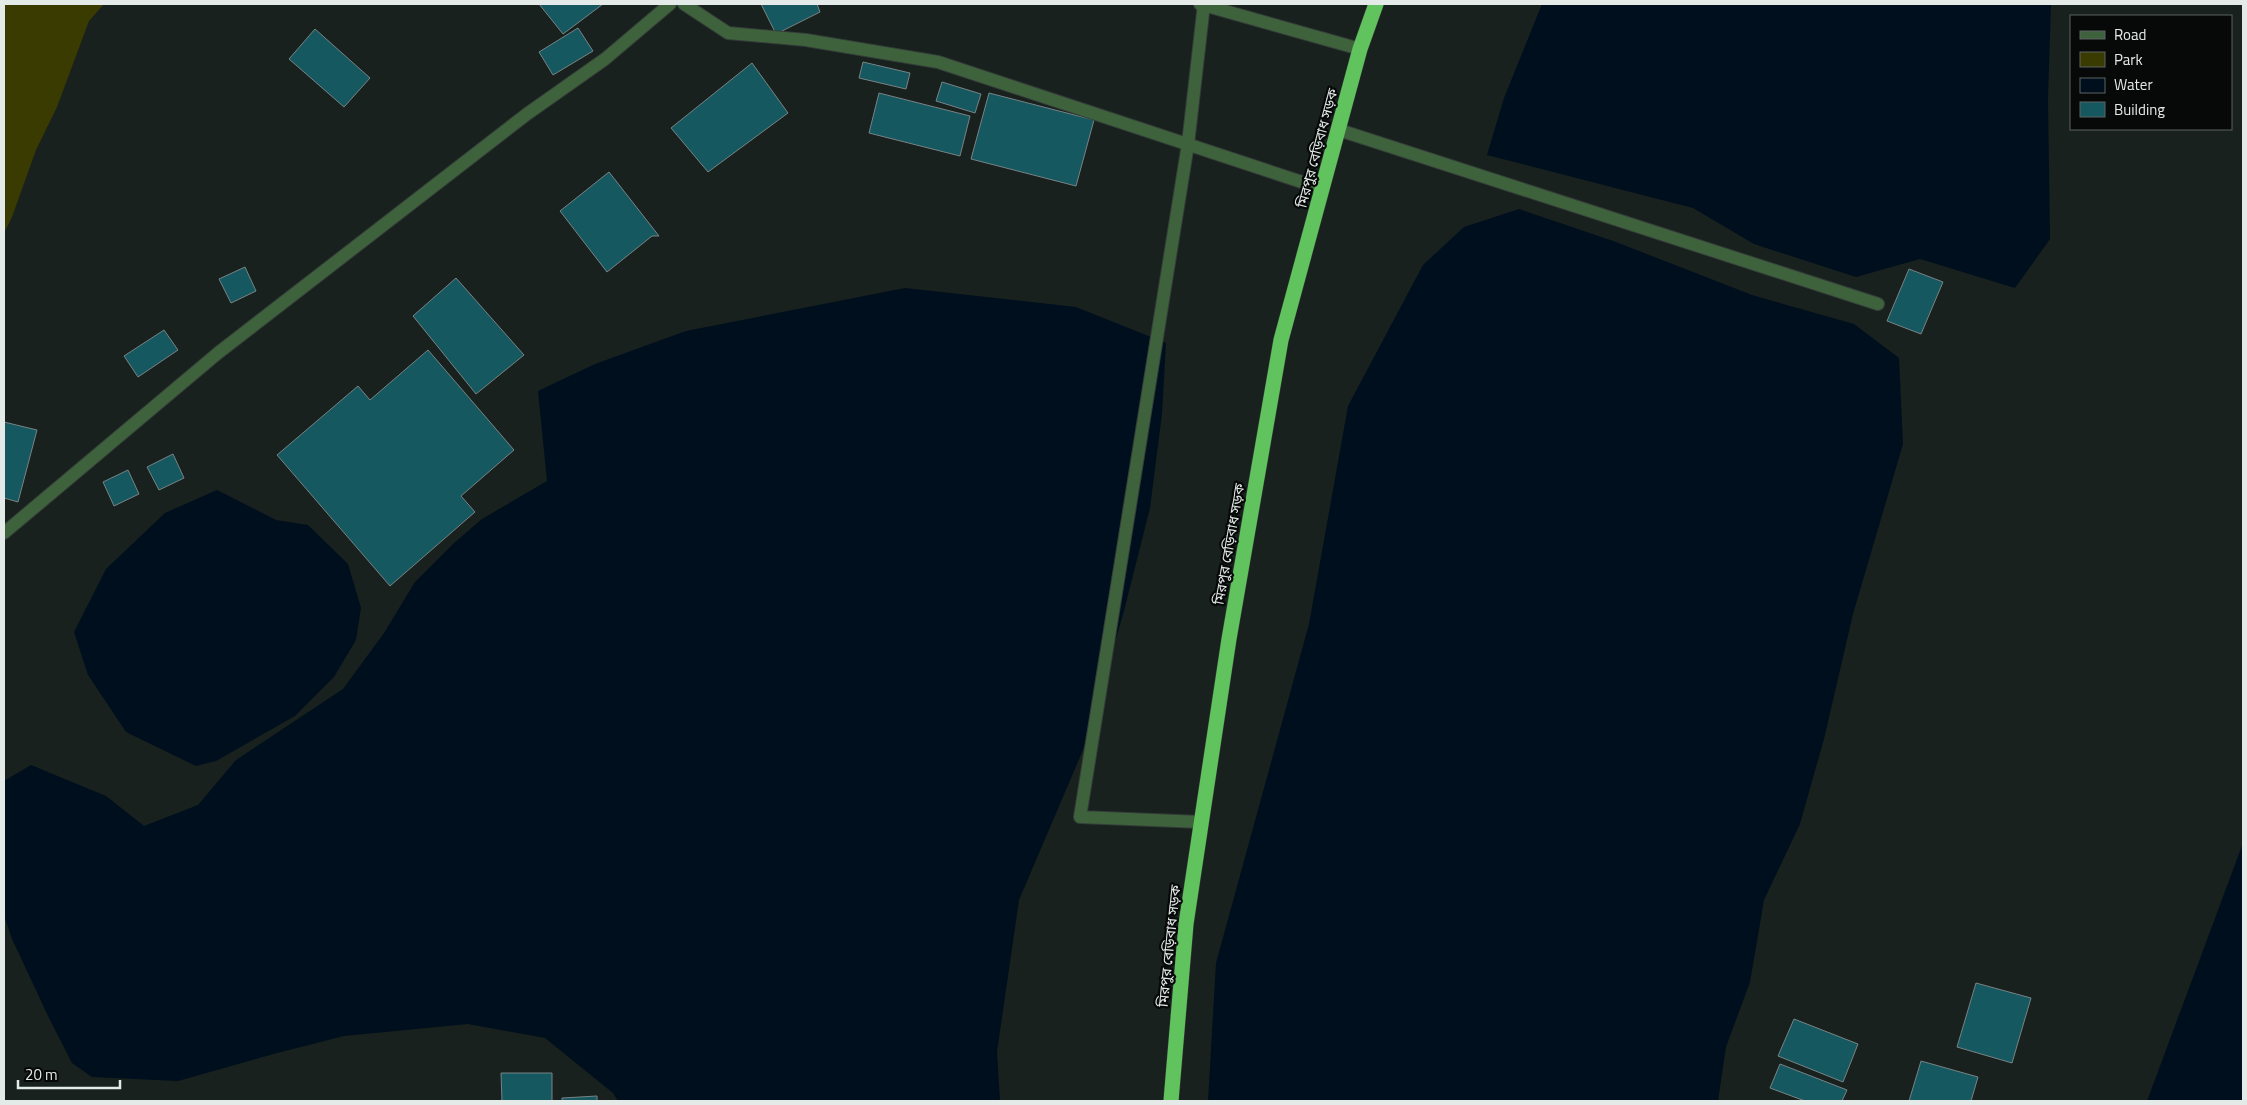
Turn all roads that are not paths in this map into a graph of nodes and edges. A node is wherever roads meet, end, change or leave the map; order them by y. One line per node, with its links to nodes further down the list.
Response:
1 (670, 4): 11 (street)
2 (684, 4): 8 (street)
3 (1200, 4): 4 (street)
4 (1204, 4): 6 (street); 8 (street)
5 (1376, 4): 6 (highway, মিরপুর বেড়িবাধ সড়ক)
6 (1360, 49): 7 (highway, মিরপুর বেড়িবাধ সড়ক)
7 (1339, 130): 9 (highway, মিরপুর বেড়িবাধ সড়ক); 10 (street)
8 (1188, 144): 9 (street); 12 (street)
9 (1323, 189): 12 (highway, মিরপুর বেড়িবাধ সড়ক)
10 (1878, 304)
11 (4, 533)
12 (1201, 822): 13 (highway, মিরপুর বেড়িবাধ সড়ক)
13 (1171, 1101)

